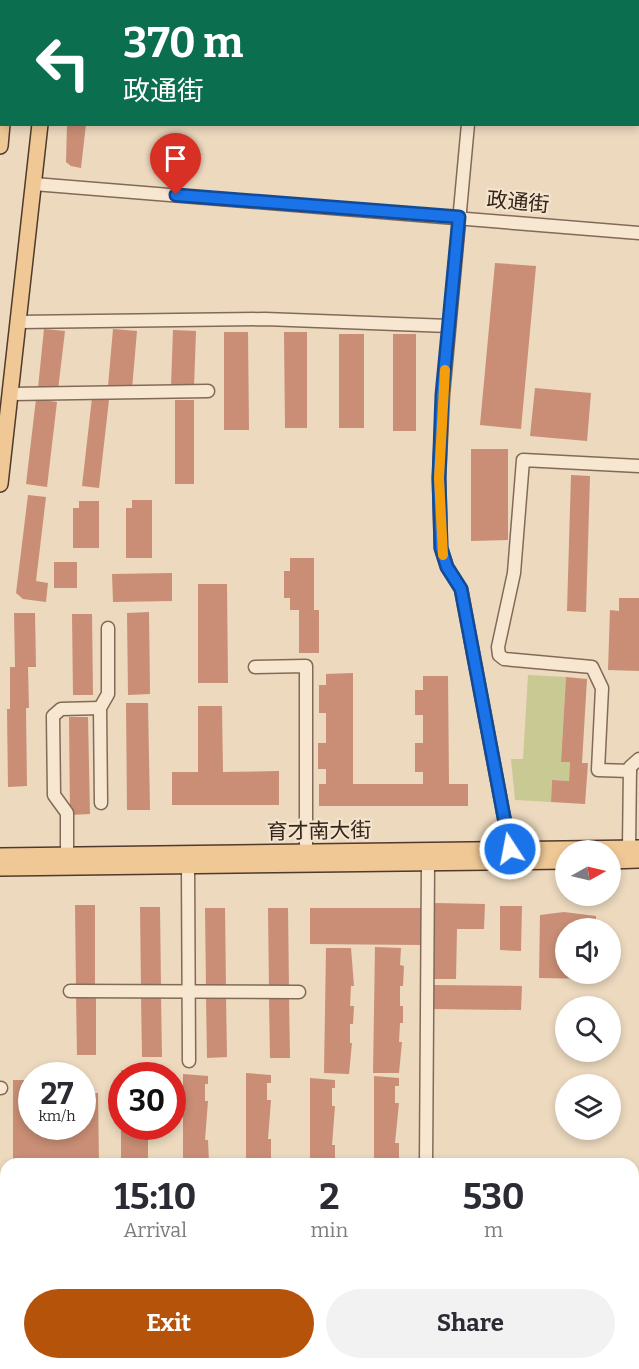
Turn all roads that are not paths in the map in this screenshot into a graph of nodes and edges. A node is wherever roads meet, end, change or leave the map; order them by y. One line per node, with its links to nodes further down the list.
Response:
1 (2, 126): 4 (main road)
2 (40, 126): 5 (main road)
3 (468, 126): 6 (street)
4 (0, 146)
5 (34, 184): 6 (street, 政通街); 8 (main road)
6 (459, 217): 7 (street, 政通街); 9 (street)
7 (639, 233)
8 (18, 322): 9 (street); 11 (main road)
9 (449, 326): 21 (street)
10 (208, 392): 11 (street)
11 (10, 394): 13 (main road)
12 (639, 466): 18 (street)
13 (0, 484)
14 (108, 628): 16 (street)
15 (255, 667): 22 (street)
16 (100, 708): 19 (street); 23 (street)
17 (639, 759): 18 (street)
18 (630, 771): 20 (street)
19 (101, 803)
20 (634, 848): 21 (main road, 育才南大街)
21 (510, 849): 22 (main road, 育才南大街)
22 (306, 852): 23 (main road, 育才南大街)
23 (67, 855): 24 (main road, 育才南大街)
24 (0, 856)
25 (639, 860): 27 (main road)
26 (555, 861): 28 (main road, 育才南大街)
27 (621, 861)
28 (428, 863): 29 (main road, 育才南大街); 35 (street)
29 (188, 866): 30 (main road, 育才南大街); 32 (street)
30 (0, 868)
31 (70, 991): 32 (street)
32 (189, 992): 33 (street); 34 (street)
33 (299, 992)
34 (189, 1061)
35 (426, 1158)

